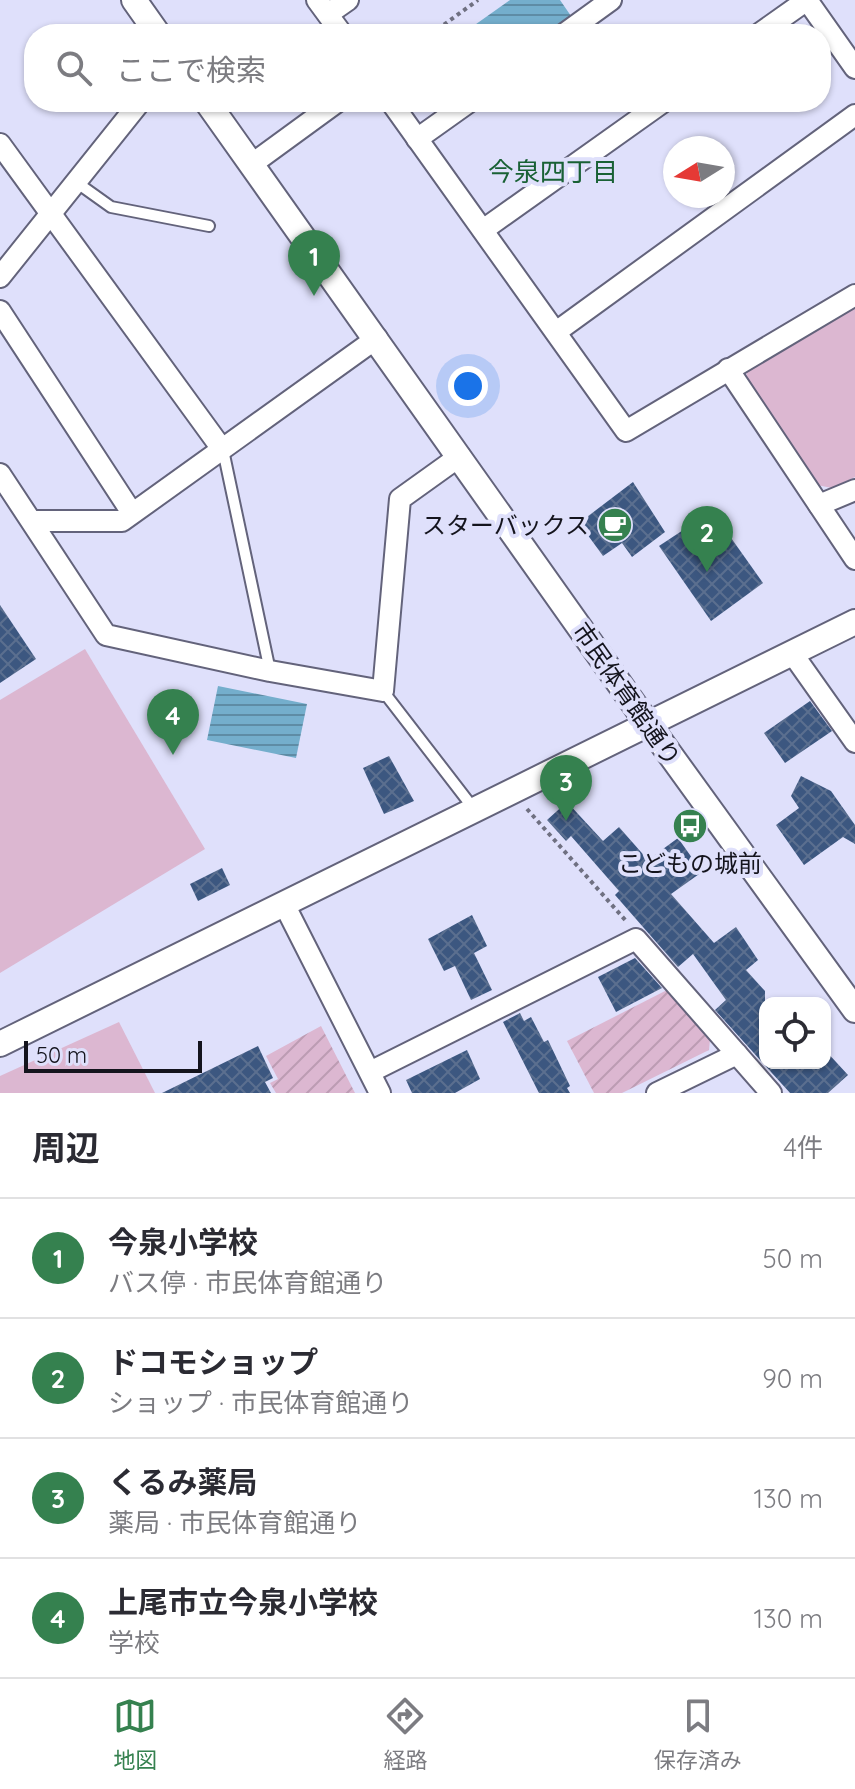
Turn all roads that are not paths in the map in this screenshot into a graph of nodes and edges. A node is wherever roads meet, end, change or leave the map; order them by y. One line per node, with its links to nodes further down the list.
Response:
1 (134, 0): 6 (street)
2 (348, 0): 5 (street)
3 (611, 0): 8 (street)
4 (807, 0): 9 (street); 10 (street)
5 (322, 7): 7 (street)
6 (151, 24)
7 (335, 24)
8 (578, 24)
9 (773, 24)
10 (824, 24)
11 (831, 34): 12 (street)
12 (855, 68)
13 (132, 112): 23 (street)
14 (214, 112): 22 (street, 市民体育館通り)
15 (323, 112): 22 (street)
16 (398, 112): 20 (street)
17 (455, 112): 20 (street)
18 (649, 112): 26 (street)
19 (855, 115): 30 (street)
20 (417, 139): 26 (street)
21 (0, 144): 24 (street)
22 (252, 164): 31 (street, 市民体育館通り)
23 (76, 182): 24 (street); 25 (lane)
24 (54, 214): 27 (street); 33 (street)
25 (209, 226)
26 (483, 230): 30 (street)
27 (0, 277)
28 (855, 295): 32 (street)
29 (0, 311): 38 (street)
30 (556, 332): 32 (street)
31 (377, 338): 33 (street); 34 (street, 市民体育館通り)
32 (728, 369): 37 (street)
33 (222, 449): 38 (street); 43 (lane)
34 (460, 456): 44 (street); 45 (street, 市民体育館通り)
35 (0, 474): 39 (street)
36 (855, 490): 37 (street)
37 (819, 505): 40 (street)
38 (132, 513): 39 (street)
39 (33, 521): 43 (street)
40 (855, 559)
41 (855, 622): 42 (street)
42 (792, 653): 45 (street); 46 (street)
43 (270, 671): 44 (street)
44 (383, 691): 47 (lane)
45 (648, 724): 47 (street); 49 (street, 市民体育館通り)
46 (855, 742)
47 (474, 809): 48 (street)
48 (284, 904): 50 (street); 52 (street)
49 (855, 1010)
50 (0, 1044)
51 (737, 1054): 52 (street); 54 (street); 55 (street)
52 (370, 1072): 53 (street)
53 (380, 1093)
54 (657, 1093)
55 (771, 1093)

